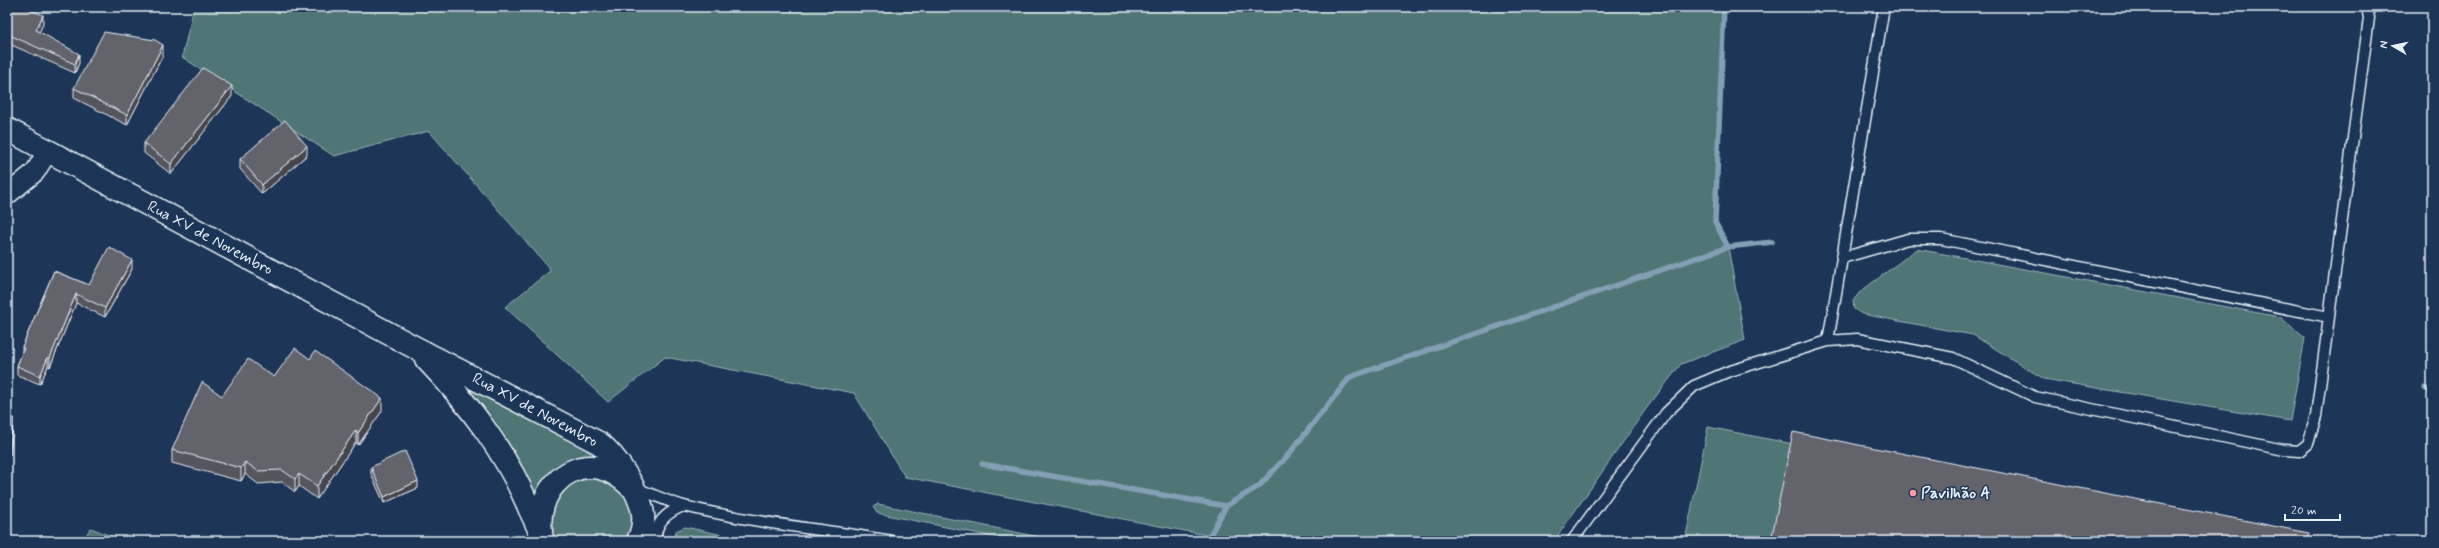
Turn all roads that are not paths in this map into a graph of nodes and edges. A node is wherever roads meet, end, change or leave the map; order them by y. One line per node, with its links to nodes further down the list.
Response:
1 (1884, 7): 6 (lane)
2 (2367, 7): 7 (lane)
3 (7, 129): 4 (main road, Rua XV de Novembro)
4 (48, 151): 5 (street); 9 (main road, Rua XV de Novembro)
5 (7, 195)
6 (1842, 258): 7 (lane); 8 (lane)
7 (2329, 317): 8 (lane)
8 (1828, 341): 16 (lane)
9 (414, 347): 10 (main road, Rua XV de Novembro); 12 (main road, Rua XV de Novembro)
10 (630, 486): 11 (lane); 12 (main road); 13 (main road, Rua XV de Novembro)
11 (683, 506): 14 (lane); 15 (lane)
12 (543, 540)
13 (638, 541)
14 (656, 541)
15 (891, 541)
16 (1572, 541)

